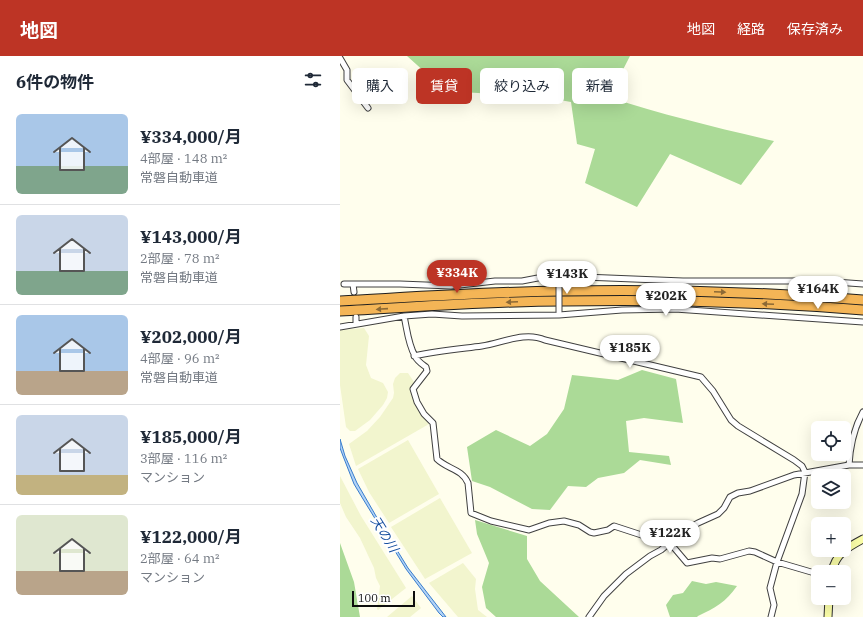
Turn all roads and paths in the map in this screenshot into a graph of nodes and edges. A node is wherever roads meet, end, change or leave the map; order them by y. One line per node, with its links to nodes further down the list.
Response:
1 (340, 58): 2 (street)
2 (368, 108)
3 (559, 277): 4 (street); 6 (street); 15 (street, bridge)
4 (770, 281): 7 (street); 8 (street)
5 (344, 284): 6 (street)
6 (353, 284): 9 (street)
7 (863, 284)
8 (770, 288)
9 (356, 296): 10 (highway); 11 (highway, one-way to 11); 12 (highway)
10 (340, 298)
11 (863, 300)
12 (340, 301)
13 (863, 310): 14 (highway, one-way to 14)
14 (340, 311)
15 (559, 314): 16 (street); 18 (street)
16 (404, 316): 19 (street); 21 (street)
17 (356, 317): 19 (street)
18 (863, 322)
19 (356, 324): 20 (street)
20 (340, 327)
21 (414, 356): 25 (street); 27 (street)
22 (863, 412): 24 (street)
23 (863, 464): 24 (street)
24 (849, 465): 25 (street)
25 (805, 472): 27 (street); 28 (street)
26 (863, 539): 29 (street)
27 (670, 543): 28 (street); 32 (street)
28 (777, 562): 30 (street); 33 (street)
29 (835, 565)
30 (811, 572)
31 (829, 605): 34 (street)
32 (589, 617)
33 (771, 617)
34 (828, 617)

